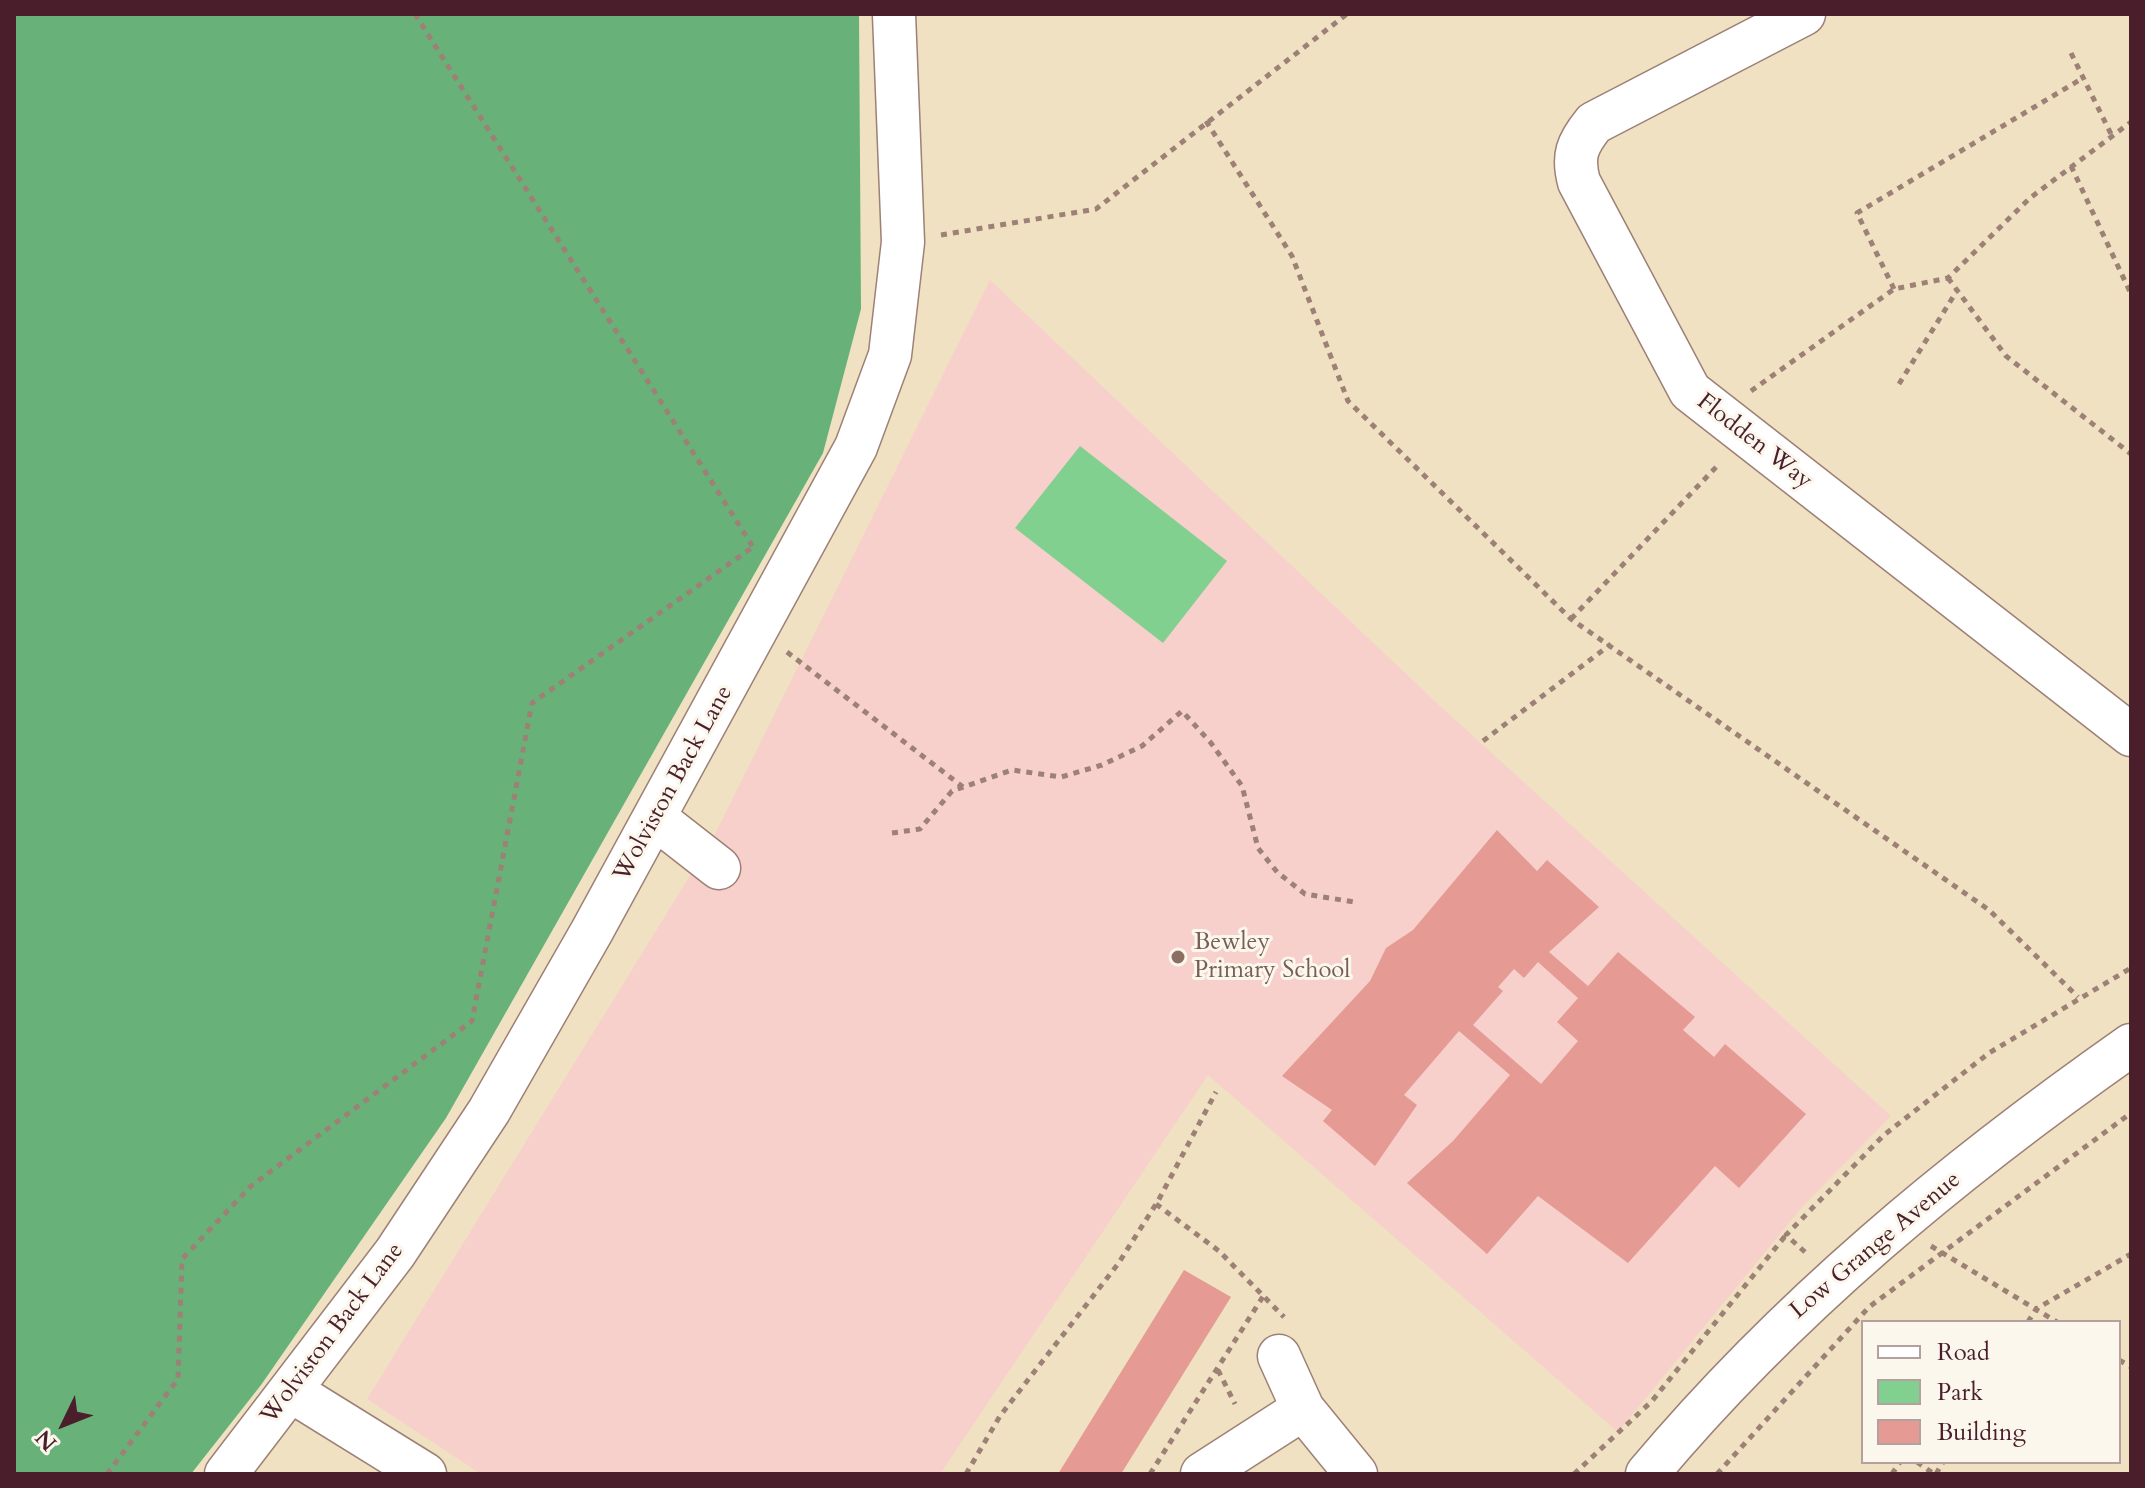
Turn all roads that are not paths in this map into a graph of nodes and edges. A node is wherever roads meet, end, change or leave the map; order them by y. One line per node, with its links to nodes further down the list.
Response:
1 (894, 14): 4 (street, Wolviston Back Lane)
2 (1804, 14): 3 (street, Flodden Way)
3 (2131, 735)
4 (655, 818): 5 (street); 8 (street, Wolviston Back Lane)
5 (719, 868)
6 (2131, 1045): 14 (street, Low Grange Avenue)
7 (1279, 1356): 9 (street)
8 (291, 1391): 10 (street, Wolviston Back Lane); 11 (street)
9 (1303, 1409): 12 (street); 13 (street)
10 (226, 1474)
11 (425, 1474)
12 (1202, 1474)
13 (1356, 1474)
14 (1647, 1474)

